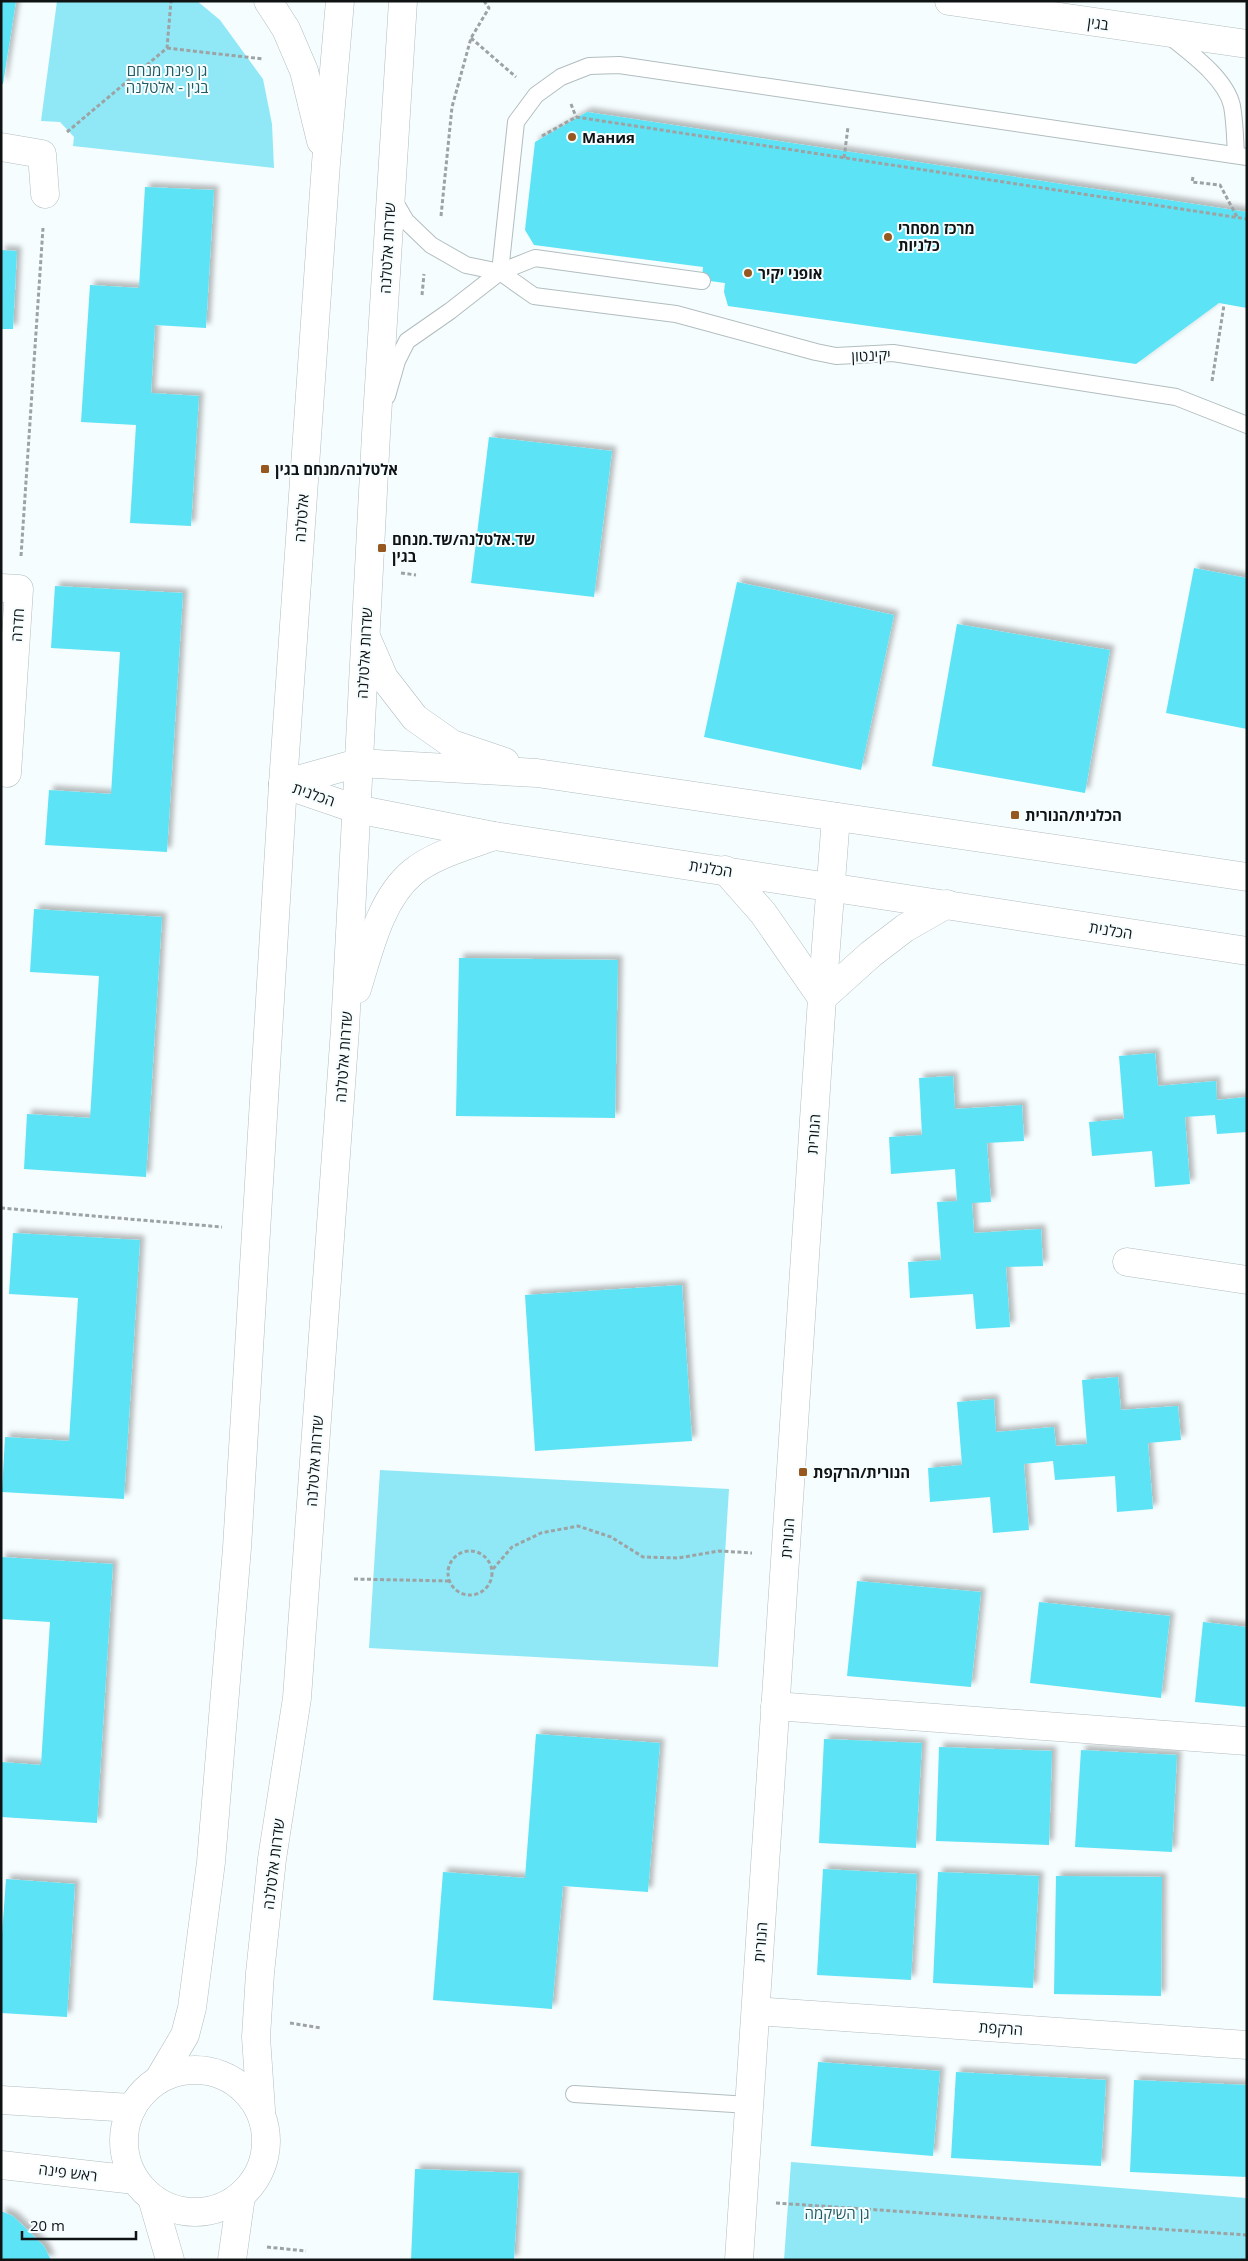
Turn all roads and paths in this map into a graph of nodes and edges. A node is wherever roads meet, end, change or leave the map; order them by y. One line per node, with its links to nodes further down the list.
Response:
1 (171, 1): 10 (path)
2 (268, 1): 18 (main road)
3 (340, 1): 18 (main road)
4 (403, 1): 19 (main road, שדרות אלטלנה)
5 (484, 1): 8 (path)
6 (949, 1): 7 (main road, בגין)
7 (1164, 32): 9 (main road, בגין); 17 (lane)
8 (472, 38): 12 (path); 23 (path)
9 (1247, 44)
10 (167, 48): 11 (path); 16 (path)
11 (268, 60)
12 (536, 95): 15 (lane); 24 (lane)
13 (576, 117): 21 (path)
14 (1, 147): 16 (main road)
15 (1197, 150): 17 (lane); 21 (path)
16 (42, 154): 20 (main road)
17 (1242, 156)
18 (326, 164): 37 (main road, אלטלנה)
19 (390, 193): 23 (lane); 30 (main road, שדרות אלטלנה)
20 (45, 194): 31 (path)
21 (1238, 218): 22 (path)
22 (1247, 219)
23 (430, 245): 24 (lane); 27 (path)
24 (500, 272): 25 (lane); 27 (lane); 28 (lane, יקינטון)
25 (702, 281)
26 (1224, 305): 28 (path)
27 (426, 327): 30 (lane)
28 (1207, 409): 29 (lane, יקינטון)
29 (1247, 425)
30 (376, 434): 32 (main road, שדרות אלטלנה)
31 (10, 588): 33 (main road, חדרה)
32 (365, 634): 34 (main road, שדרות אלטלנה); 36 (main road)
33 (7, 680): 35 (main road, חדרה)
34 (358, 763): 36 (main road, הכלנית); 37 (main road, הכלנית); 38 (main road, שדרות אלטלנה)
35 (1, 772)
36 (537, 773): 39 (main road, הכלנית)
37 (283, 784): 38 (main road, הכלנית); 49 (main road)
38 (356, 809): 40 (main road, הכלנית); 47 (main road, שדרות אלטלנה)
39 (836, 817): 42 (main road, הכלנית); 43 (main road, הנורית)
40 (494, 836): 41 (main road, הכלנית); 47 (main road)
41 (725, 870): 43 (main road, הכלנית); 46 (main road)
42 (1247, 877)
43 (830, 886): 44 (main road, הכלנית); 46 (main road, הנורית)
44 (947, 904): 45 (main road, הכלנית); 46 (main road)
45 (1247, 951)
46 (822, 998): 52 (main road, הנורית)
47 (345, 1029): 67 (main road, שדרות אלטלנה)
48 (1, 1208): 49 (path)
49 (256, 1230): 62 (main road)
50 (1127, 1262): 51 (main road)
51 (1247, 1280)
52 (786, 1555): 53 (path); 56 (main road, הנורית)
53 (493, 1569): 55 (path); 55 (path)
54 (354, 1579): 55 (path)
55 (449, 1580)
56 (775, 1706): 57 (main road); 58 (main road, הנורית)
57 (1247, 1741)
58 (756, 2011): 61 (main road, הרקפת); 65 (main road, הנורית)
59 (285, 2022): 60 (path)
60 (321, 2028)
61 (1247, 2045)
62 (159, 2079): 66 (main road); 67 (main road)
63 (574, 2094): 65 (lane)
64 (1, 2100): 66 (main road)
65 (749, 2105): 71 (main road, הנורית)
66 (132, 2108): 69 (main road)
67 (261, 2110): 70 (main road)
68 (1, 2166): 69 (main road, ראש פינה)
69 (143, 2189): 70 (main road); 75 (main road)
70 (241, 2196): 76 (main road)
71 (743, 2201): 72 (path); 77 (main road, הנורית)
72 (1247, 2235)
73 (263, 2246): 74 (path)
74 (306, 2251)
75 (170, 2260)
76 (232, 2260)
77 (739, 2260)

